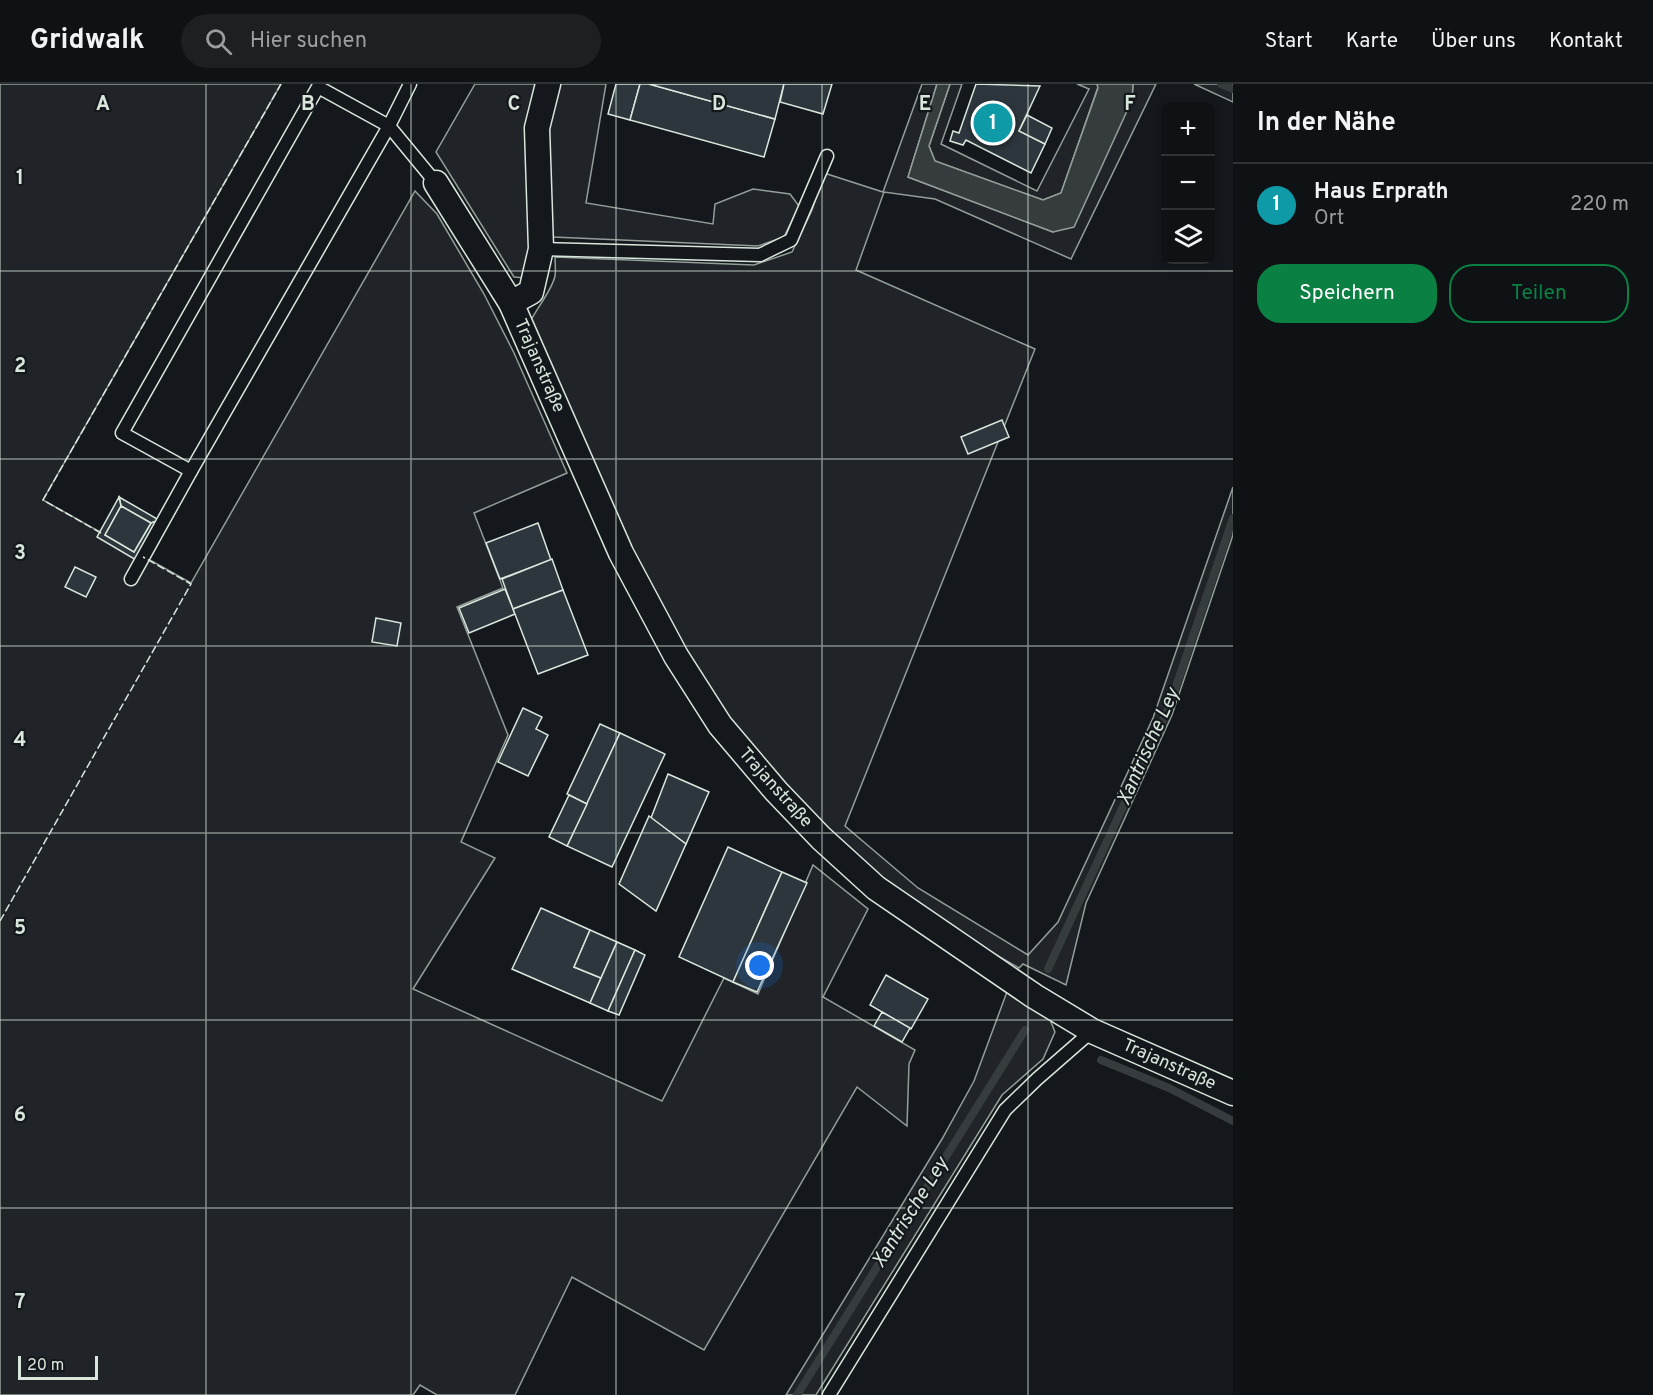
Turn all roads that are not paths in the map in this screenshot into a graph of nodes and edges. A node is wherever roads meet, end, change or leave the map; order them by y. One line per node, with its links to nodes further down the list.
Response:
1 (410, 84): 3 (lane)
2 (548, 84): 6 (street, Trajanstraße)
3 (389, 126): 5 (lane); 8 (lane); 8 (lane)
4 (827, 156): 6 (lane)
5 (436, 183): 7 (street, Trajanstraße)
6 (541, 249): 7 (street, Trajanstraße)
7 (511, 303): 10 (street, Trajanstraße)
8 (191, 471): 9 (lane)
9 (130, 579)
10 (1092, 1031): 11 (street, Trajanstraße); 12 (lane)
11 (1233, 1093)
12 (829, 1395)

